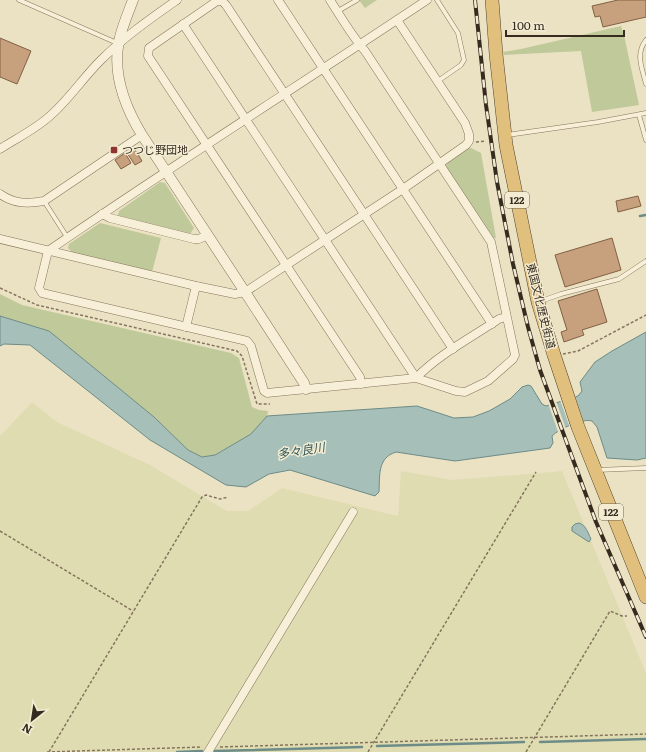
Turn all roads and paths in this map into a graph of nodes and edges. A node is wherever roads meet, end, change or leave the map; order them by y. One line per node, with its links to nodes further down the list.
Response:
1 (19, 0): 14 (lane)
2 (133, 0): 14 (street)
3 (177, 0): 14 (street)
4 (278, 0): 16 (street)
5 (330, 0): 10 (street)
6 (357, 0): 10 (lane)
7 (427, 0): 11 (street)
8 (436, 0): 18 (lane)
9 (492, 0): 24 (highway, 東国文化歴史街道 / 122)
10 (337, 12): 15 (street)
11 (397, 20): 15 (street); 18 (street)
12 (183, 24): 20 (street); 23 (street); 27 (street)
13 (646, 40): 17 (lane)
14 (118, 44): 25 (street); 28 (street)
15 (359, 44): 16 (street); 29 (street)
16 (323, 68): 20 (street); 31 (street)
17 (644, 70): 19 (lane)
18 (438, 81): 29 (street)
19 (646, 84)
20 (284, 93): 23 (street); 35 (street)
21 (646, 113): 22 (lane)
22 (640, 115): 24 (lane); 26 (lane)
23 (246, 120): 27 (street); 39 (street)
24 (504, 135): 46 (highway, 東国文化歴史街道 / 122)
25 (142, 136): 30 (street); 33 (street)
26 (646, 140)
27 (206, 145): 30 (street); 42 (street)
28 (0, 149)
29 (440, 163): 31 (street); 48 (street)
30 (166, 172): 34 (street); 36 (street)
31 (403, 188): 35 (street); 49 (street)
32 (0, 194): 33 (street)
33 (44, 201): 37 (lane)
34 (102, 214): 36 (street); 37 (street)
35 (364, 214): 39 (street); 51 (street)
36 (208, 235): 45 (street)
37 (67, 237): 40 (street)
38 (0, 239): 40 (street)
39 (325, 239): 42 (street); 53 (street)
40 (48, 251): 43 (street); 50 (street)
41 (646, 262): 46 (lane)
42 (286, 265): 45 (street); 54 (street)
43 (196, 286): 45 (street); 50 (street)
44 (0, 288): 56 (path)
45 (245, 292): 55 (street)
46 (538, 302): 52 (highway, 東国文化歴史街道 / 122)
47 (646, 315): 52 (path)
48 (506, 317): 49 (street); 53 (street)
49 (492, 324): 51 (street)
50 (186, 327): 55 (street)
51 (453, 349): 53 (street)
52 (554, 356): 58 (highway, 東国文化歴史街道 / 122)
53 (416, 378): 54 (street)
54 (361, 384): 55 (street)
55 (306, 389)
56 (270, 404)
57 (646, 468): 58 (lane)
58 (594, 470): 63 (highway, 東国文化歴史街道 / 122)
59 (536, 472): 68 (path)
60 (228, 497): 64 (path)
61 (353, 512): 69 (street)
62 (0, 531): 64 (path)
63 (646, 597)
64 (133, 611): 70 (path)
65 (627, 616): 67 (path)
66 (646, 734): 67 (path)
67 (535, 738): 68 (path); 72 (path)
68 (373, 743): 69 (path); 71 (path)
69 (209, 749): 70 (path)
70 (48, 752)
71 (368, 752)
72 (526, 752)

